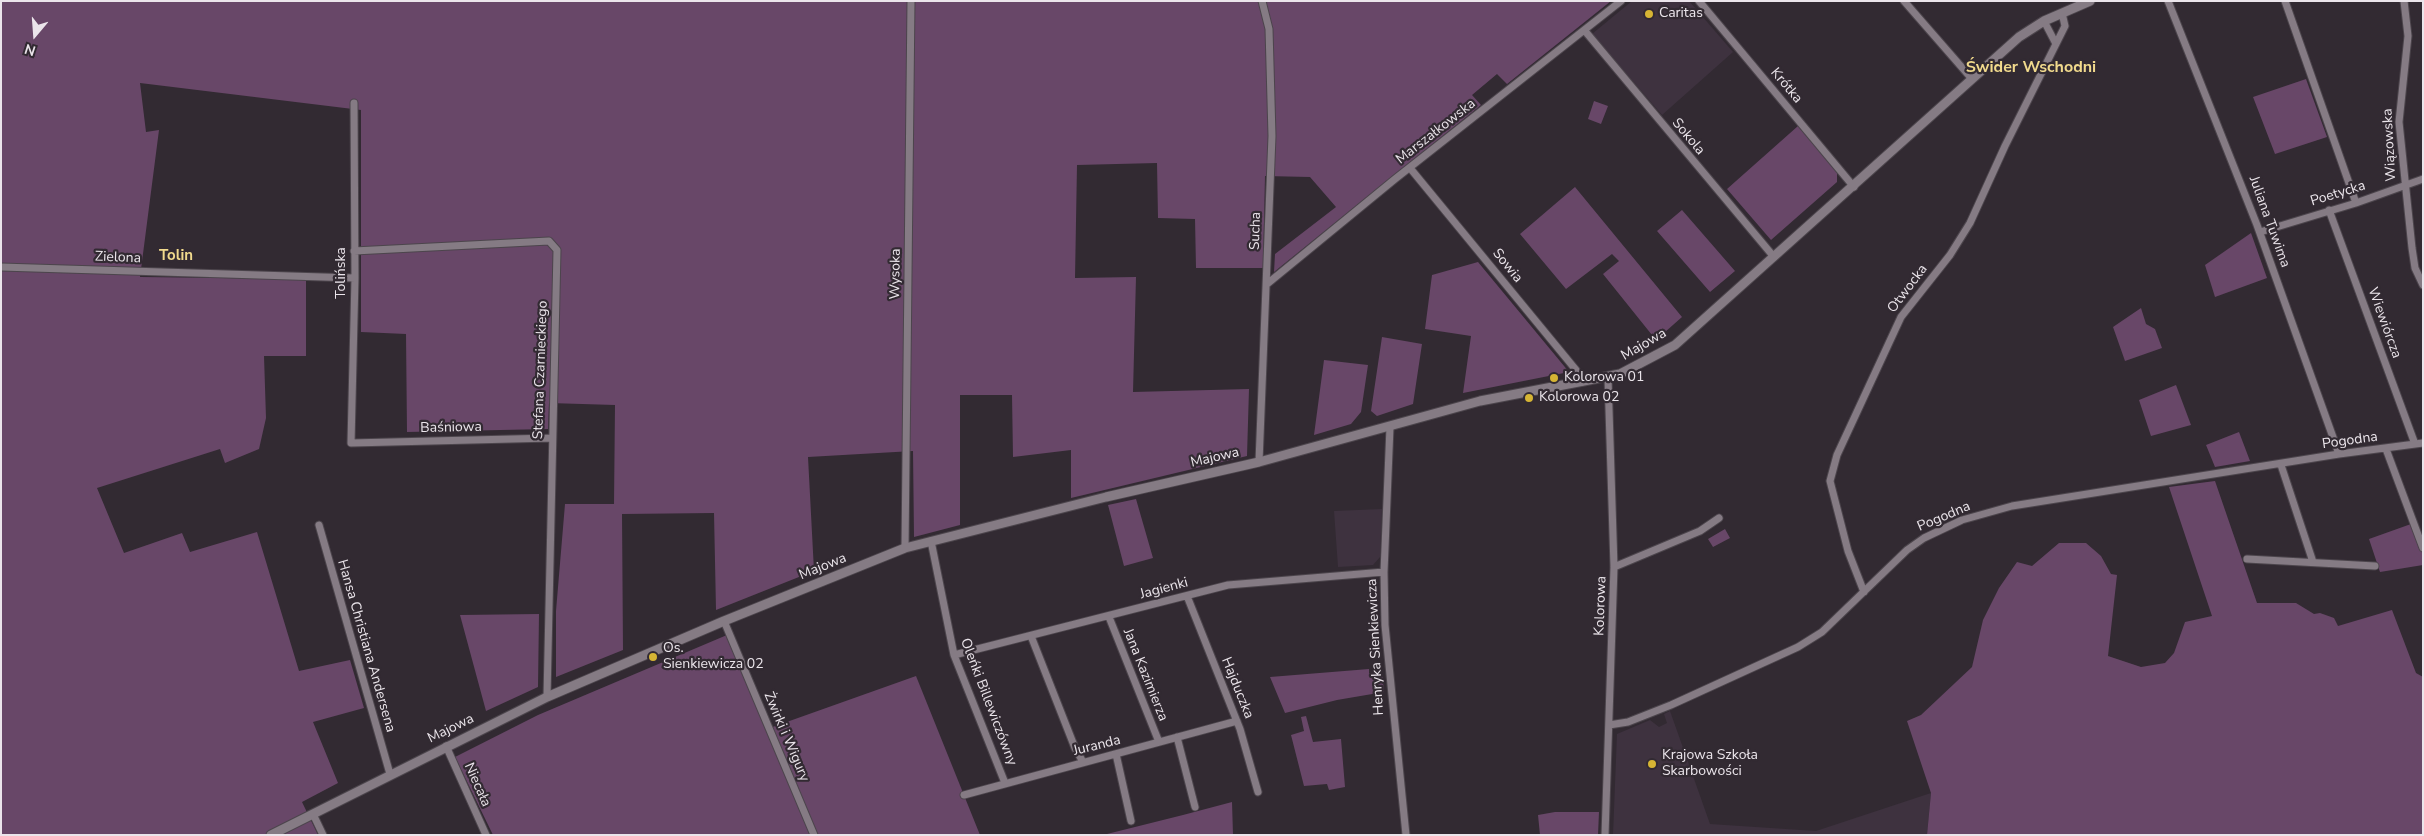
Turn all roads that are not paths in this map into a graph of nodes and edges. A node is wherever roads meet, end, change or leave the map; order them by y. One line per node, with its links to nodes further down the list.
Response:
1 (911, 1): 44 (street, Wysoka)
2 (1262, 1): 29 (street, Sucha)
3 (1621, 1): 14 (street, Marszałkowska)
4 (1699, 1): 21 (street, Krótka)
5 (1904, 1): 16 (street)
6 (2067, 1): 11 (street)
7 (2090, 1): 11 (street, Majowa)
8 (2168, 1): 24 (street, Juliana Tuwima)
9 (2285, 1): 22 (street)
10 (2404, 1): 20 (street, Wiązowska)
11 (2072, 10): 12 (street, Majowa)
12 (2062, 13): 13 (street, Majowa); 15 (street, Otwocka)
13 (2044, 21): 15 (street); 16 (street, Majowa)
14 (1585, 31): 18 (street, Marszałkowska); 26 (street, Sokola)
15 (2056, 44): 51 (street, Otwocka)
16 (1972, 79): 21 (street, Majowa)
17 (354, 104): 25 (street, Tolińska)
18 (1410, 168): 29 (street, Marszałkowska); 32 (street, Sowia)
19 (2423, 179): 20 (street, Poetycka)
20 (2404, 184): 22 (street, Poetycka); 30 (street, Wiązowska)
21 (1854, 187): 26 (street, Majowa)
22 (2356, 203): 23 (street, Poetycka)
23 (2329, 210): 24 (street, Poetycka); 36 (street, Wiewiórcza)
24 (2260, 232): 38 (street, Juliana Tuwima)
25 (354, 251): 28 (street, Tolińska); 34 (street, Stefana Czarnieckiego)
26 (1774, 257): 31 (street, Majowa)
27 (1, 267): 28 (street, Zielona)
28 (355, 278): 35 (street, Tolińska)
29 (1267, 284): 39 (street, Sucha)
30 (2423, 285)
31 (1608, 378): 32 (street, Majowa); 49 (street, Kolorowa)
32 (1582, 382): 33 (street, Majowa)
33 (1390, 426): 39 (street, Majowa); 50 (street, Henryka Sienkiewicza)
34 (552, 438): 35 (street, Baśniowa); 57 (street, Stefana Czarnieckiego)
35 (351, 443)
36 (2419, 443): 37 (street, Pogodna)
37 (2386, 448): 38 (street, Pogodna); 45 (street)
38 (2339, 454): 40 (street, Pogodna)
39 (1259, 462): 43 (street, Majowa)
40 (2281, 465): 47 (street); 51 (street, Pogodna)
41 (1719, 518): 49 (street)
42 (319, 525): 65 (street, Hansa Christiana Andersena)
43 (930, 541): 44 (street, Majowa); 56 (street, Oleńki Billewiczówny)
44 (906, 548): 54 (street, Majowa)
45 (2423, 548)
46 (2247, 559): 47 (street)
47 (2313, 562): 48 (street)
48 (2375, 566)
49 (1614, 567): 59 (street, Kolorowa)
50 (1384, 572): 52 (street, Jagienki); 76 (street, Henryka Sienkiewicza)
51 (1864, 592): 59 (street, Pogodna)
52 (1187, 596): 53 (street, Jagienki); 58 (street, Hajduczka)
53 (1109, 617): 55 (street, Jagienki); 61 (street, Jana Kazimierza)
54 (724, 621): 57 (street, Majowa); 75 (street, Żwirki i Wigury)
55 (1031, 636): 56 (street, Jagienki); 64 (street)
56 (954, 656): 66 (street, Oleńki Billewiczówny)
57 (547, 697): 62 (street, Majowa)
58 (1237, 721): 60 (street, Juranda); 67 (street, Hajduczka)
59 (1608, 725): 77 (street, Kolorowa)
60 (1177, 737): 61 (street, Juranda); 69 (street, Jana Kazimierza)
61 (1159, 742): 63 (street, Juranda)
62 (446, 746): 65 (street, Majowa); 74 (street, Niecała)
63 (1116, 754): 64 (street, Juranda); 71 (street)
64 (1083, 762): 66 (street, Juranda)
65 (390, 774): 70 (street, Majowa)
66 (1005, 783): 68 (street, Juranda)
67 (1258, 792)
68 (964, 795)
69 (1195, 807)
70 (313, 814): 72 (street, Majowa); 73 (street)
71 (1131, 821)
72 (271, 835)
73 (323, 835)
74 (486, 835)
75 (814, 835)
76 (1406, 835)
77 (1605, 835)

